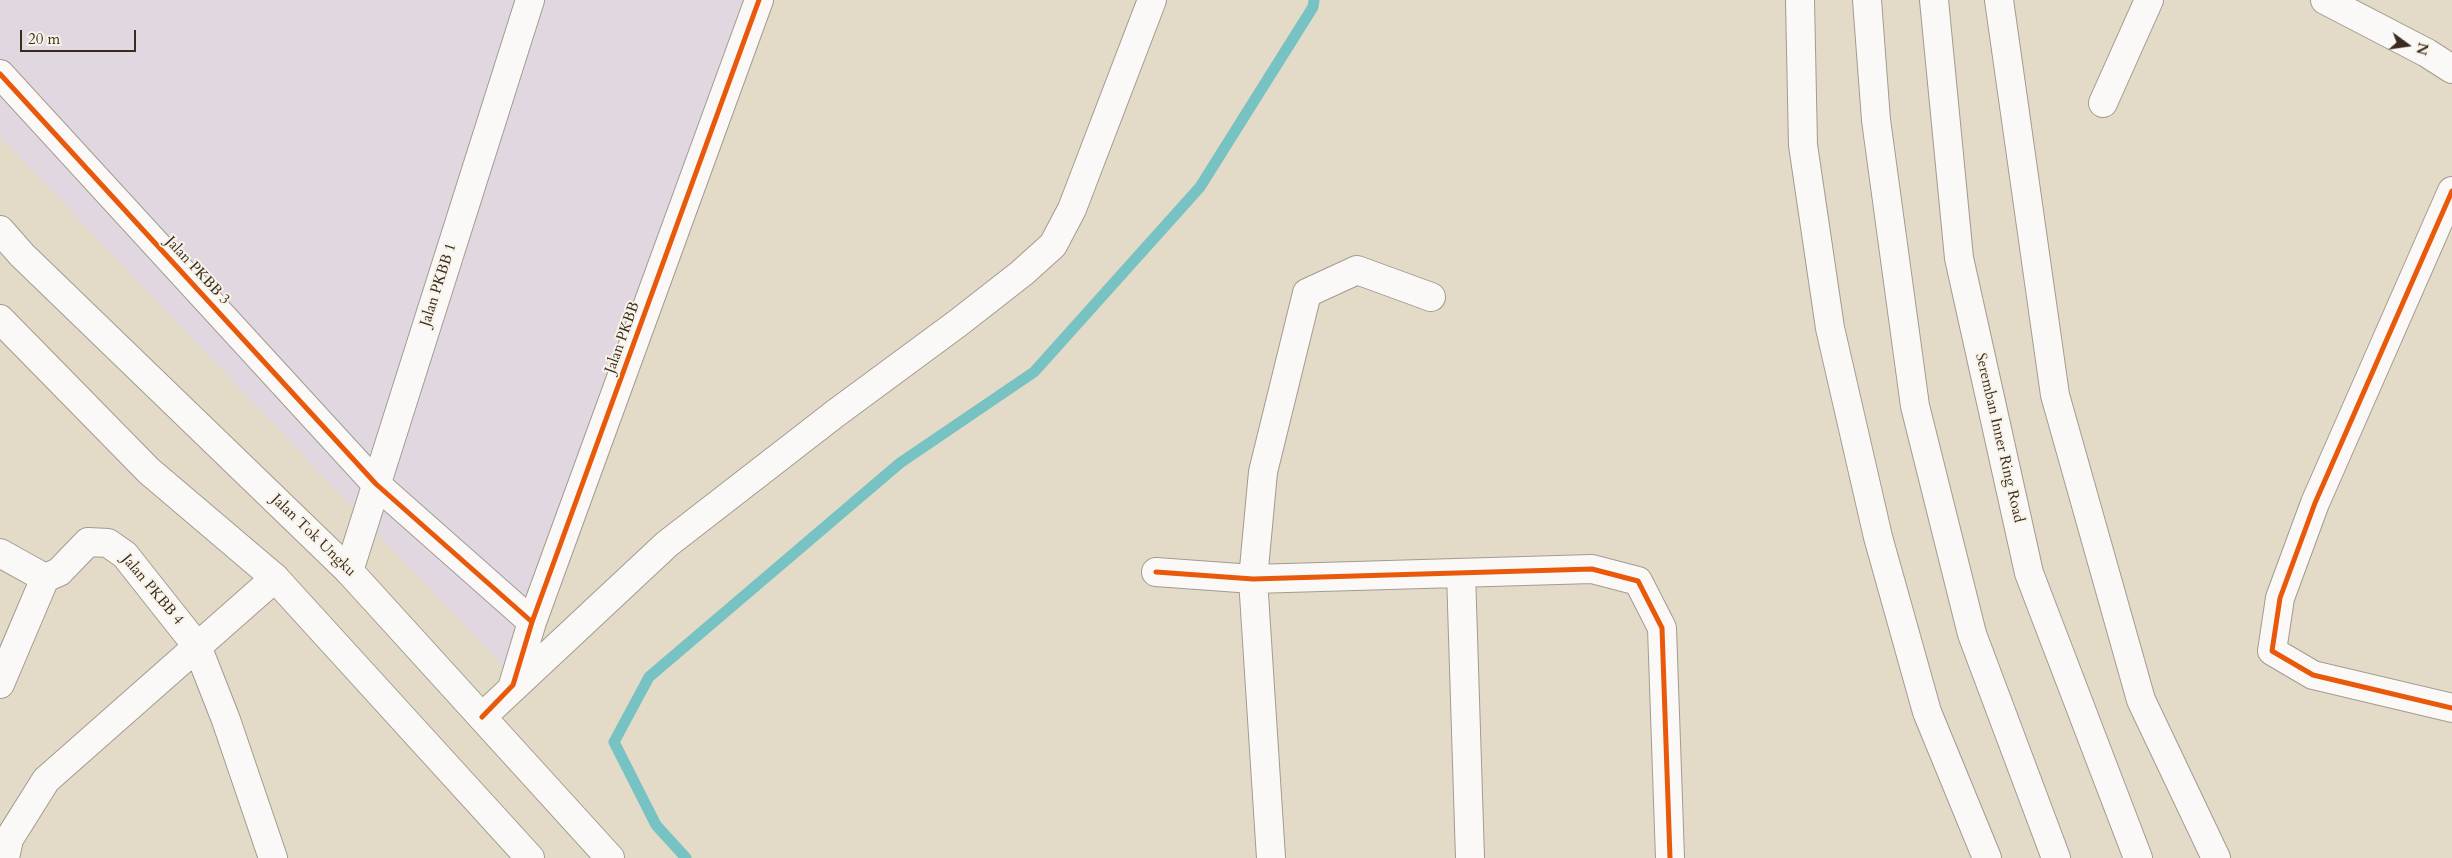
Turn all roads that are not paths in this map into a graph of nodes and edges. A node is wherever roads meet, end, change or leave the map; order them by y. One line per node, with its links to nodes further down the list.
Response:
1 (530, 0): 17 (main road, Jalan PKBB 1)
2 (760, 0): 25 (main road, Jalan PKBB)
3 (1152, 0): 28 (main road)
4 (1800, 0): 38 (main road)
5 (1867, 0): 39 (main road)
6 (1934, 0): 40 (main road, Seremban Inner Ring Road)
7 (1999, 0): 41 (main road)
8 (2149, 0): 12 (main road)
9 (2325, 0): 10 (main road)
10 (2452, 69)
11 (0, 74): 17 (main road, Jalan PKBB 3)
12 (2103, 103)
13 (2452, 191): 29 (main road)
14 (0, 230): 19 (main road, Jalan Tok Ungku)
15 (1431, 297): 24 (main road)
16 (0, 319): 23 (main road)
17 (376, 484): 19 (main road, Jalan PKBB 1); 25 (main road, Jalan PKBB 3)
18 (0, 554): 22 (main road)
19 (349, 571): 30 (main road, Jalan Tok Ungku)
20 (1156, 572): 24 (main road)
21 (1461, 573): 24 (main road); 36 (main road); 37 (main road)
22 (45, 578): 26 (main road, Jalan PKBB 4); 27 (main road)
23 (275, 578): 26 (main road); 33 (main road)
24 (1253, 579): 35 (main road)
25 (532, 622): 28 (main road, Jalan PKBB)
26 (197, 646): 31 (main road); 32 (main road, Jalan PKBB 4)
27 (0, 684)
28 (513, 685): 30 (main road)
29 (2452, 708)
30 (482, 717): 34 (main road, Jalan Tok Ungku)
31 (5, 844)
32 (274, 858)
33 (530, 858)
34 (610, 858)
35 (1271, 858)
36 (1470, 858)
37 (1670, 858)
38 (1987, 858)
39 (2056, 858)
40 (2138, 858)
41 (2216, 858)

